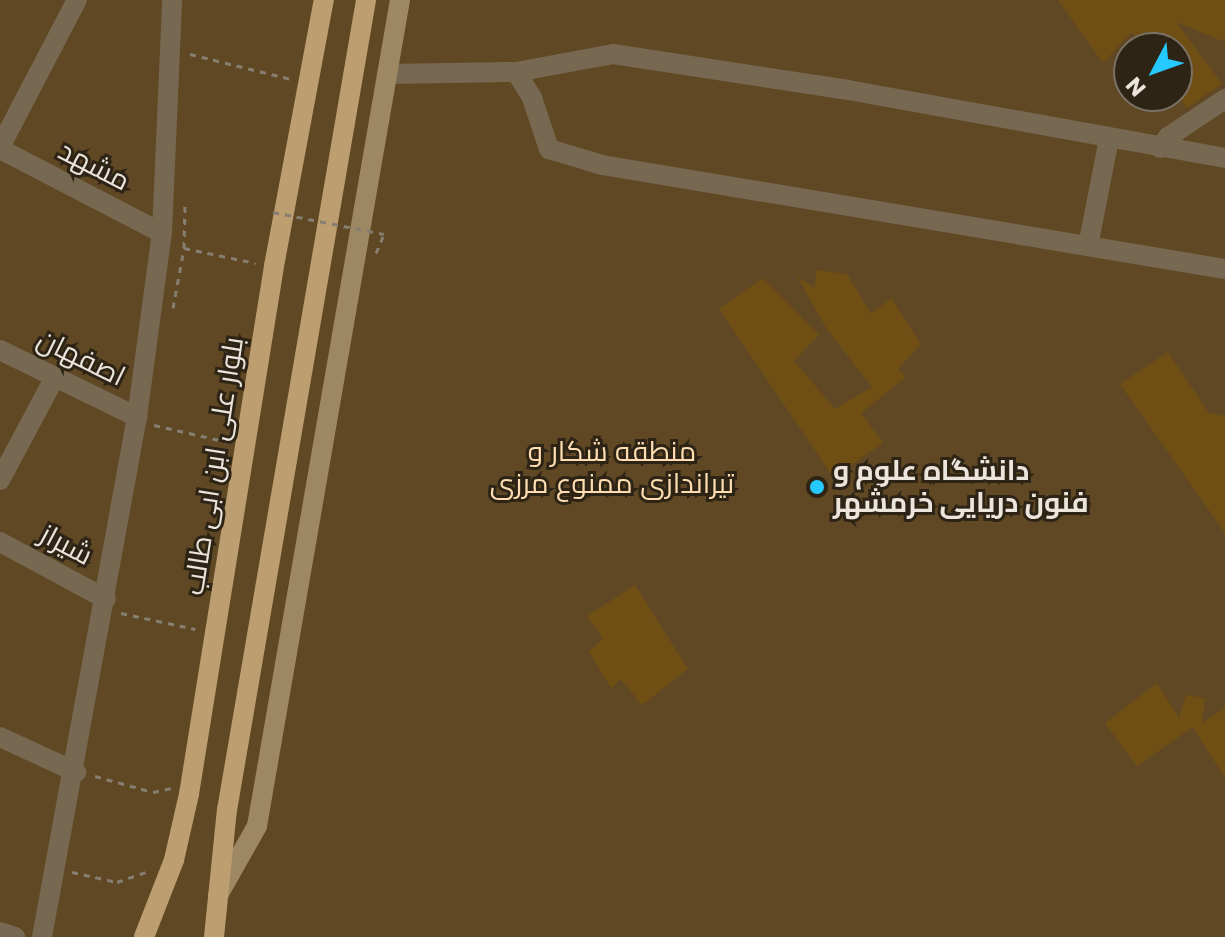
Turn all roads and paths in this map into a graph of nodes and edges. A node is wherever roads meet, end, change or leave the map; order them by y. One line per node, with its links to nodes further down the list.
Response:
1 (77, 0): 12 (street)
2 (172, 0): 16 (street)
3 (324, 0): 9 (main road, بلوار علی ابن ابی طالب)
4 (366, 0): 34 (main road)
5 (400, 0): 8 (main road)
6 (185, 53): 9 (path)
7 (516, 72): 8 (street); 11 (street); 17 (street)
8 (387, 74): 34 (main road)
9 (311, 80): 20 (main road, بلوار علی ابن ابی طالب)
10 (1225, 99): 13 (street)
11 (1109, 139): 13 (street); 17 (street)
12 (0, 148): 16 (street, مشهد)
13 (1160, 148): 14 (street)
14 (1225, 158)
15 (273, 212): 19 (path, bridge)
16 (162, 233): 24 (street)
17 (1088, 246): 21 (street)
18 (184, 248): 20 (path)
19 (380, 254)
20 (274, 266): 25 (main road, بلوار علی ابن ابی طالب)
21 (1225, 269)
22 (0, 350): 23 (street, اصفهان)
23 (54, 379): 24 (street, اصفهان); 26 (street)
24 (144, 421): 25 (path); 28 (street)
25 (248, 446): 30 (main road, بلوار علی ابن ابی طالب)
26 (0, 480)
27 (0, 542): 28 (street, شیراز)
28 (106, 599): 32 (street)
29 (121, 613): 30 (path)
30 (214, 632): 33 (main road, بلوار علی ابن ابی طالب)
31 (0, 737): 32 (street)
32 (83, 773): 33 (path); 37 (street)
33 (191, 783): 38 (main road, بلوار علی ابن ابی طالب)
34 (215, 902): 39 (main road)
35 (0, 932): 36 (street)
36 (15, 937)
37 (42, 937)
38 (144, 937)
39 (214, 937)

